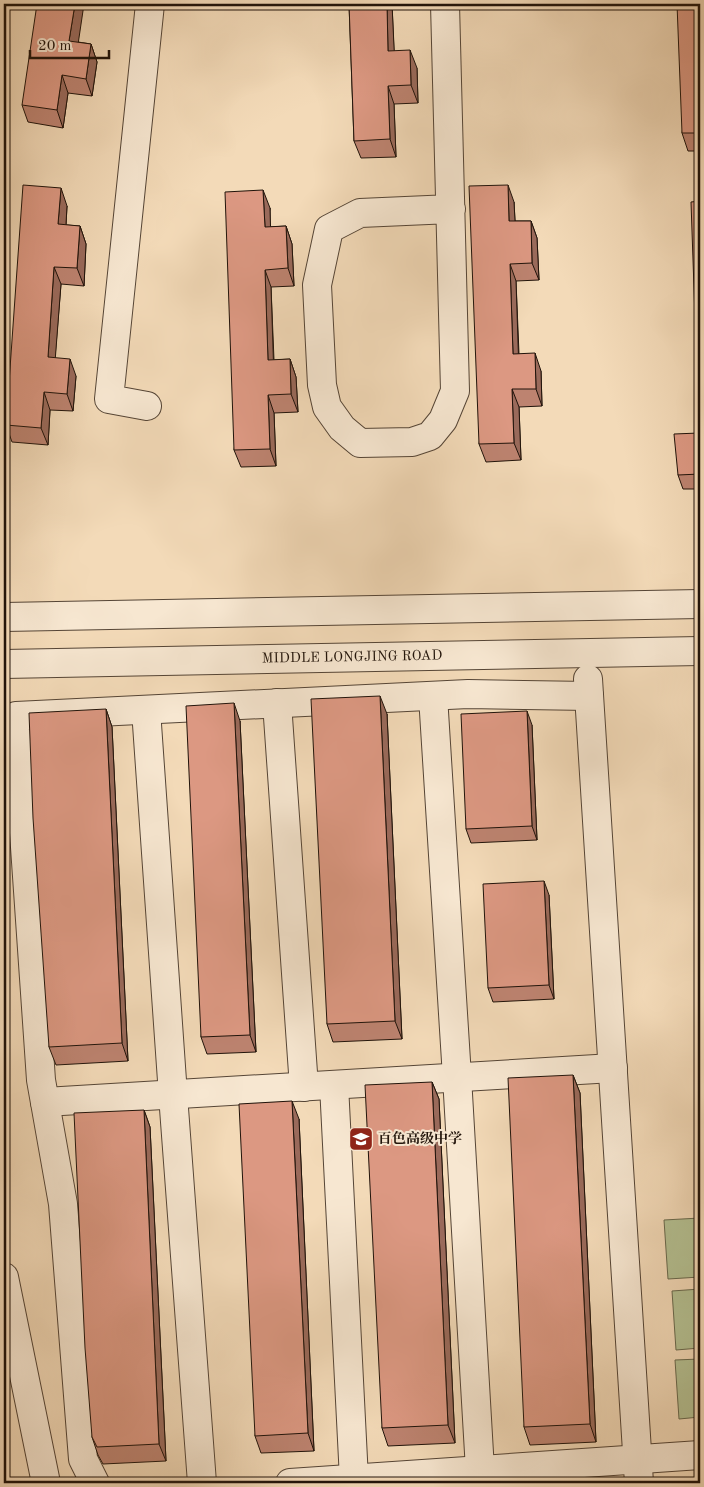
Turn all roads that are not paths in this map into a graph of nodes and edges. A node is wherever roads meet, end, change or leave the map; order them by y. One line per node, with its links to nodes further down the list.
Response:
1 (150, 4): 4 (street)
2 (445, 4): 3 (street)
3 (451, 209): 3 (street)
4 (147, 406)
5 (700, 604): 6 (street)
6 (4, 617)
7 (700, 650): 8 (street, MIDDLE LONGJING ROAD)
8 (4, 664)
9 (433, 696): 10 (street); 12 (street); 13 (street)
10 (278, 703): 11 (street); 15 (street)
11 (146, 710): 16 (street); 17 (street)
12 (613, 1068): 13 (street); 21 (street)
13 (457, 1077): 14 (street); 20 (street)
14 (334, 1085): 15 (street); 22 (street)
15 (304, 1087): 16 (street)
16 (173, 1095): 17 (street); 25 (street)
17 (45, 1102): 24 (street)
18 (4, 1277): 23 (street)
19 (700, 1455): 21 (street)
20 (480, 1470): 21 (street); 22 (street)
21 (638, 1471)
22 (354, 1479): 26 (street)
23 (46, 1483)
24 (95, 1483)
25 (202, 1483)
26 (290, 1483)

